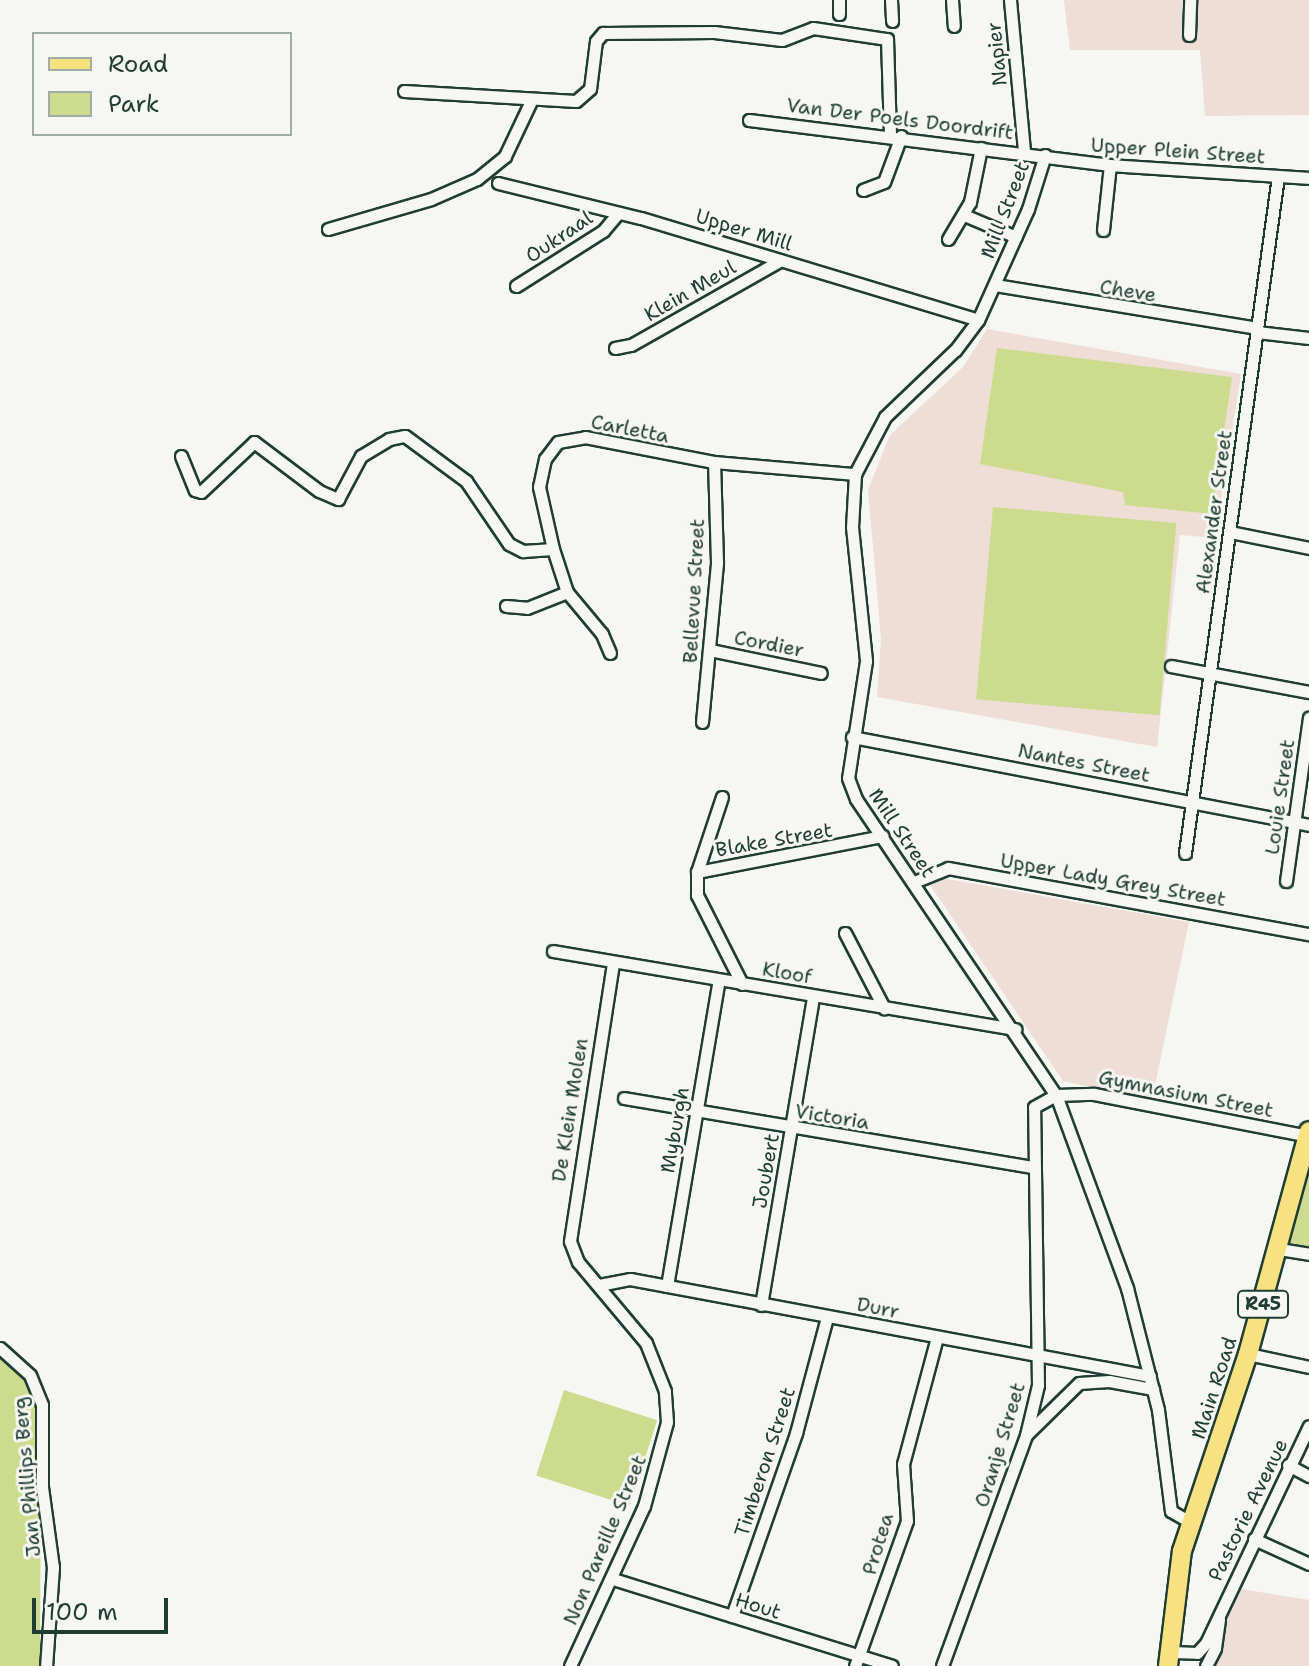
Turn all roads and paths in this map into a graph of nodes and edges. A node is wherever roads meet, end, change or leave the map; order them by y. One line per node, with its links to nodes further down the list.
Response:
1 (839, 0): 6 (street)
2 (891, 0): 7 (street)
3 (952, 0): 8 (street)
4 (1010, 0): 15 (street, Napier)
5 (1190, 0): 9 (street)
6 (839, 14)
7 (892, 21)
8 (954, 26)
9 (1189, 35)
10 (404, 91): 11 (street)
11 (532, 99): 13 (street); 24 (street)
12 (749, 120): 13 (street, Van Der Poels Doordrift)
13 (896, 136): 14 (street, Van Der Poels Doordrift); 21 (street)
14 (981, 148): 15 (street, Van Der Poels Doordrift); 23 (street)
15 (1024, 152): 16 (street, Van Der Poels Doordrift)
16 (1045, 155): 17 (street, Upper Plein Street); 26 (street, Mill Street)
17 (1110, 165): 18 (street, Upper Plein Street); 25 (street)
18 (1278, 176): 19 (street, Upper Plein Street); 32 (street, Alexander Street)
19 (1309, 178)
20 (498, 183): 22 (street, Upper Mill)
21 (863, 190)
22 (618, 213): 28 (street, Upper Mill); 30 (street, Oukraal)
23 (964, 215): 26 (street); 27 (street)
24 (328, 229)
25 (1103, 230)
26 (1016, 237): 29 (street, Mill Street)
27 (948, 239)
28 (781, 260): 31 (street, Upper Mill); 34 (street, Klein Meul)
29 (995, 285): 31 (street, Mill Street); 32 (street, Cheve)
30 (516, 286)
31 (978, 320): 37 (street, Mill Street)
32 (1257, 330): 33 (street, Cheve); 38 (street, Alexander Street)
33 (1309, 338)
34 (615, 348)
35 (181, 456): 40 (street)
36 (714, 462): 37 (street, Carletta); 40 (street, Carletta); 43 (street, Bellevue Street)
37 (855, 474): 51 (street, Mill Street)
38 (1230, 532): 39 (street); 47 (street, Alexander Street)
39 (1309, 548)
40 (553, 549): 41 (street, Carletta)
41 (567, 592): 42 (street); 44 (street, Carletta)
42 (506, 606)
43 (710, 650): 46 (street, Cordier); 50 (street, Bellevue Street)
44 (610, 653)
45 (1171, 666): 47 (street)
46 (821, 673)
47 (1210, 673): 48 (street); 53 (street, Alexander Street)
48 (1309, 692)
49 (1309, 718): 54 (street, Louie Street)
50 (702, 722)
51 (852, 737): 53 (street, Nantes Street); 56 (street, Mill Street)
52 (722, 797): 58 (street)
53 (1194, 803): 54 (street, Nantes Street); 57 (street, Alexander Street)
54 (1295, 822): 55 (street, Nantes Street); 59 (street, Louie Street)
55 (1309, 825)
56 (883, 836): 58 (street, Blake Street); 60 (street, Mill Street)
57 (1185, 853)
58 (697, 872): 66 (street, Blake Street)
59 (1286, 881)
60 (914, 882): 62 (street, Upper Lady Grey Street); 69 (street, Mill Street)
61 (845, 933): 68 (street)
62 (1309, 934)
63 (553, 951): 64 (street, Kloof)
64 (613, 962): 65 (street, Kloof); 78 (street, De Klein Molen)
65 (719, 980): 66 (street, Kloof); 72 (street, Myburgh)
66 (742, 984): 67 (street, Kloof)
67 (813, 996): 68 (street, Kloof); 73 (street, Joubert)
68 (884, 1008): 69 (street, Kloof)
69 (1015, 1029): 70 (street, Mill Street)
70 (1056, 1095): 74 (street, Gymnasium Street); 75 (street, Oranje Street); 88 (street, Mill Street)
71 (624, 1098): 72 (street, Victoria)
72 (697, 1111): 73 (street, Victoria); 80 (street, Myburgh)
73 (792, 1129): 75 (street, Victoria); 81 (street, Joubert)
74 (1308, 1134): 76 (main road, Main Road / R45)
75 (1034, 1167): 86 (street, Oranje Street)
76 (1279, 1249): 77 (street); 85 (main road, Main Road / R45)
77 (1309, 1254)
78 (578, 1262): 79 (street, Non Pareille Street)
79 (599, 1285): 80 (street, Durr); 97 (street, Non Pareille Street)
80 (667, 1286): 81 (street, Durr)
81 (761, 1305): 82 (street, Durr)
82 (827, 1317): 83 (street, Durr); 99 (street, Timberon Street)
83 (937, 1337): 86 (street, Durr); 100 (street, Protea)
84 (0, 1348): 102 (street, Jan Phillips Berg)
85 (1248, 1354): 87 (street); 94 (main road, Main Road / R45)
86 (1040, 1356): 88 (street, Durr); 91 (street, Oranje Street)
87 (1309, 1367)
88 (1150, 1376): 89 (street, Mill Street)
89 (1153, 1389): 91 (street); 94 (street, Mill Street)
90 (1309, 1426): 92 (street, Pastorie Avenue)
91 (1026, 1435): 105 (street, Oranje Street)
92 (1288, 1465): 93 (street); 95 (street, Pastorie Avenue)
93 (1309, 1476)
94 (1192, 1523): 101 (main road, Main Road / R45)
95 (1254, 1539): 96 (street); 98 (street, Pastorie Avenue)
96 (1309, 1564)
97 (613, 1579): 99 (street, Hout); 103 (street, Non Pareille Street)
98 (1218, 1610): 101 (street, Pastorie Avenue); 106 (street, Pastorie Avenue)
99 (732, 1616): 100 (street, Hout)
100 (857, 1661): 104 (street, Hout)
101 (1171, 1661)
102 (46, 1666)
103 (570, 1666)
104 (892, 1666)
105 (942, 1666)
106 (1206, 1666)

